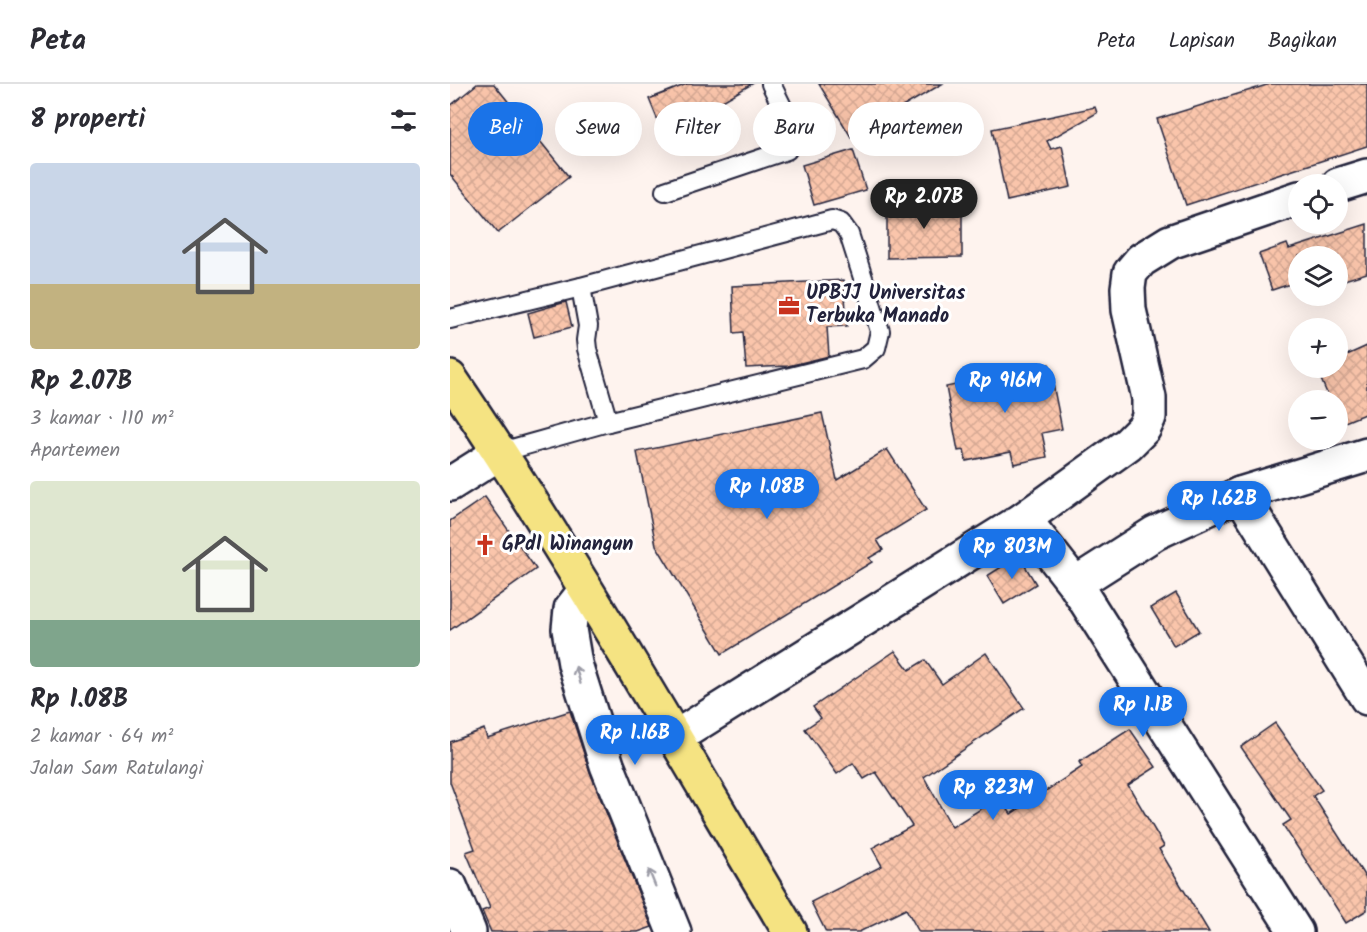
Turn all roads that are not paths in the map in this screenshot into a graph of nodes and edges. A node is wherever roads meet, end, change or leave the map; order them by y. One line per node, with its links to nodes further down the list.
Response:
1 (771, 84): 4 (lane)
2 (1367, 176): 3 (street)
3 (1348, 182)
4 (665, 191)
5 (1288, 202): 14 (street)
6 (581, 287): 7 (lane); 9 (lane); 9 (lane)
7 (450, 319)
8 (450, 378): 10 (highway)
9 (608, 422): 10 (lane)
10 (501, 452): 12 (street); 16 (highway)
11 (1367, 455): 13 (street)
12 (450, 484)
13 (1240, 494): 15 (street); 17 (street)
14 (1024, 519): 15 (street); 18 (street)
15 (1076, 584): 23 (street)
16 (585, 591): 18 (highway); 21 (street, one-way to 16)
17 (1367, 698)
18 (676, 737): 22 (highway)
19 (450, 886): 20 (street)
20 (470, 932)
21 (674, 932)
22 (790, 932)
23 (1296, 932)

